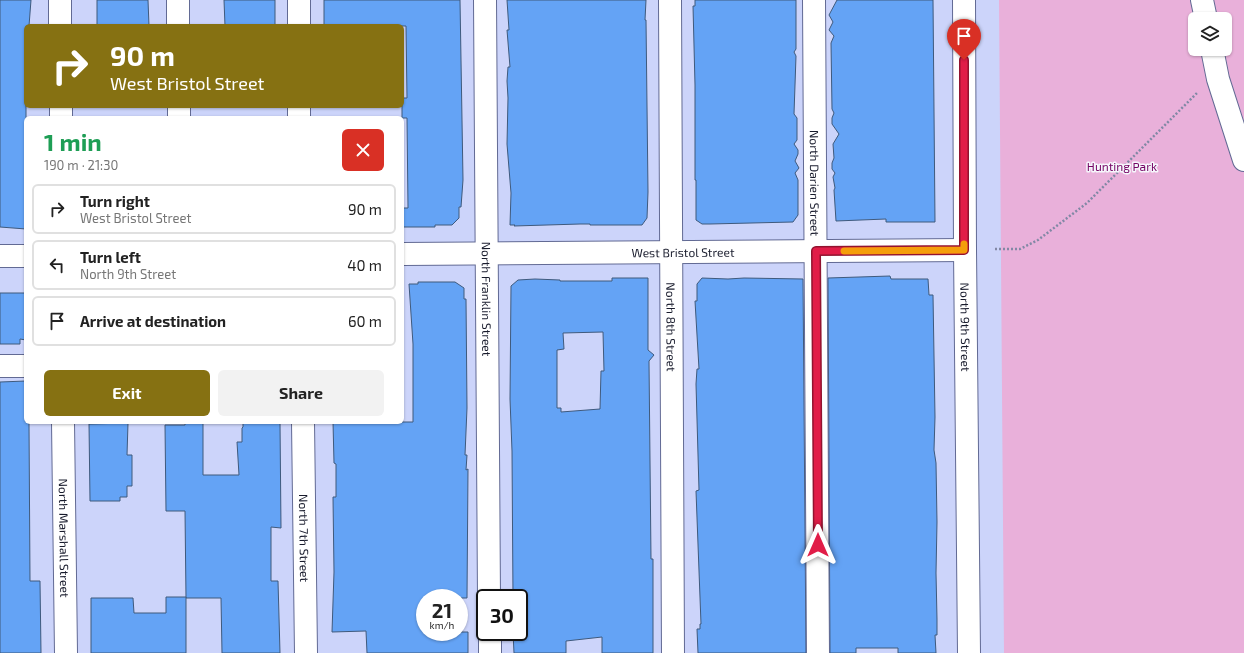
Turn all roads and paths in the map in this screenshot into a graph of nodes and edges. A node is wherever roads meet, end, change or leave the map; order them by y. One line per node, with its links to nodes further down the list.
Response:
1 (60, 0): 10 (street)
2 (178, 0): 11 (street)
3 (299, 0): 12 (street)
4 (485, 0): 20 (street, North Franklin Street)
5 (670, 0): 19 (street, North 8th Street)
6 (814, 0): 18 (street, North Darien Street)
7 (964, 0): 16 (street, North 9th Street)
8 (1202, 0): 9 (street)
9 (1205, 12)
10 (60, 24)
11 (178, 24)
12 (299, 24)
13 (1213, 56): 15 (street)
14 (1199, 90): 17 (path)
15 (1244, 160)
16 (964, 250): 18 (street, West Bristol Street); 35 (street, North 9th Street)
17 (995, 250)
18 (816, 251): 19 (street, West Bristol Street); 34 (street, North Darien Street)
19 (672, 252): 20 (street, West Bristol Street); 33 (street, North 8th Street)
20 (487, 253): 21 (street, West Bristol Street); 28 (street, North Franklin Street)
21 (404, 254)
22 (0, 256): 23 (street)
23 (24, 256)
24 (0, 366): 25 (street)
25 (24, 366)
26 (63, 424): 30 (street, North Marshall Street)
27 (303, 424): 31 (street, North 7th Street)
28 (489, 589)
29 (490, 641): 32 (street)
30 (66, 653)
31 (306, 653)
32 (490, 653)
33 (673, 653)
34 (818, 653)
35 (969, 653)

